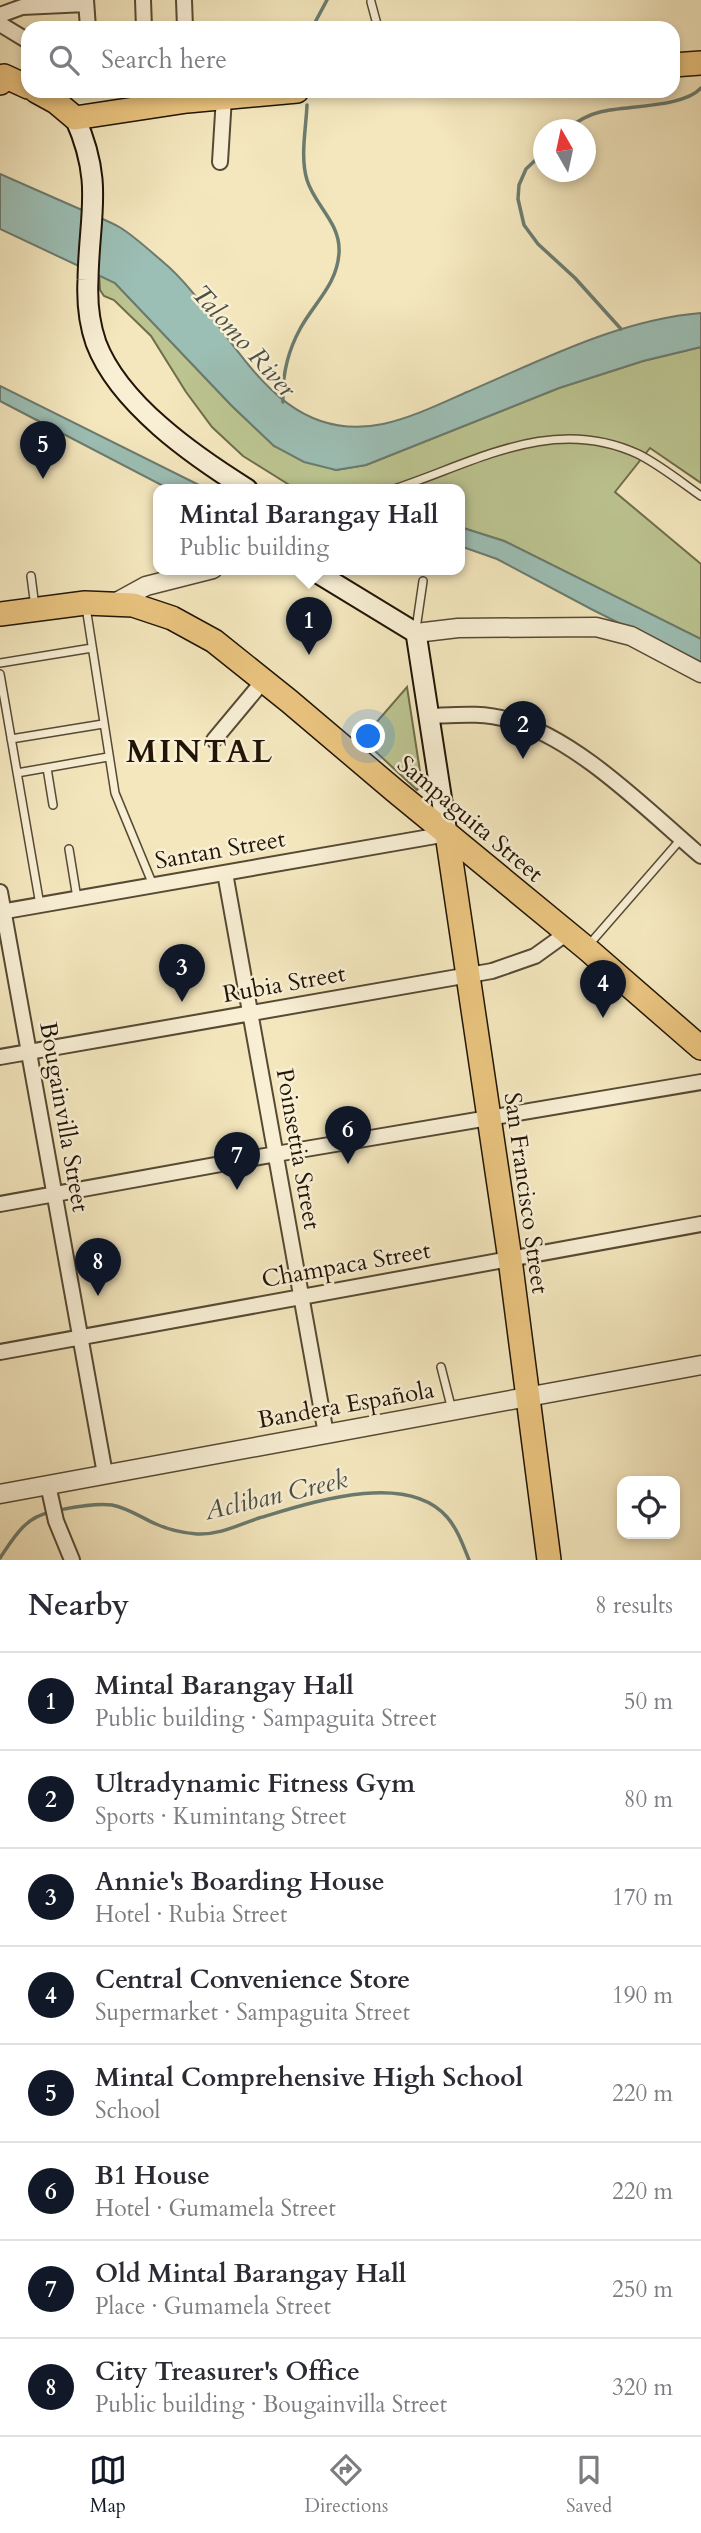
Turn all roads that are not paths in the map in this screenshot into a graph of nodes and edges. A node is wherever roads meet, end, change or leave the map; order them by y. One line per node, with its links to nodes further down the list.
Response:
1 (143, 0): 7 (street)
2 (184, 0): 8 (street)
3 (86, 2): 5 (street); 6 (street)
4 (371, 2): 9 (lane)
5 (0, 15)
6 (87, 21)
7 (144, 21)
8 (185, 21)
9 (376, 21)
10 (0, 24): 11 (street)
11 (21, 37)
12 (701, 63): 13 (main road)
13 (680, 64)
14 (1, 78): 15 (main road)
15 (21, 84)
16 (49, 98): 19 (main road)
17 (177, 98): 19 (main road)
18 (224, 98): 20 (street)
19 (75, 118): 21 (main road)
20 (220, 162)
21 (240, 484)
22 (407, 484): 23 (lane)
23 (701, 496)
24 (189, 575): 29 (street)
25 (321, 575): 32 (main road)
26 (31, 576): 30 (lane)
27 (423, 581): 32 (lane)
28 (85, 603): 29 (main road, Sampaguita Street); 30 (main road, Sampaguita Street); 33 (lane)
29 (115, 603): 37 (main road, Sampaguita Street)
30 (35, 608): 31 (main road, Sampaguita Street)
31 (0, 614)
32 (416, 633): 35 (street); 38 (main road)
33 (92, 648): 34 (lane); 39 (lane)
34 (0, 663)
35 (701, 673)
36 (0, 674): 40 (lane)
37 (264, 680): 41 (street); 46 (main road, Sampaguita Street)
38 (429, 716): 46 (main road); 47 (street)
39 (103, 724): 40 (lane); 42 (lane)
40 (11, 739): 44 (lane)
41 (214, 740)
42 (108, 757): 43 (lane); 51 (lane)
43 (47, 768): 44 (lane); 45 (lane)
44 (17, 772): 54 (lane)
45 (53, 805)
46 (447, 834): 50 (street, Santan Street); 56 (main road, Sampaguita Street); 58 (main road, San Francisco Street)
47 (681, 839): 49 (street); 57 (lane)
48 (69, 849): 53 (lane)
49 (701, 856)
50 (225, 873): 51 (street, Santan Street); 59 (street, Poinsettia Street)
51 (153, 885): 53 (street, Santan Street)
52 (0, 892): 55 (street, Bougainvilla Street)
53 (77, 898): 54 (street, Santan Street)
54 (40, 905): 55 (street, Santan Street)
55 (2, 911): 61 (street, Bougainvilla Street)
56 (567, 933): 57 (main road, Sampaguita Street); 58 (street, Rubia Street)
57 (586, 948): 60 (main road, Sampaguita Street)
58 (469, 976): 59 (street, Rubia Street); 64 (main road, San Francisco Street)
59 (250, 1013): 61 (street, Rubia Street); 65 (street, Poinsettia Street)
60 (701, 1048)
61 (29, 1052): 62 (street, Rubia Street); 66 (street, Bougainvilla Street)
62 (0, 1057)
63 (701, 1082): 64 (street)
64 (489, 1117): 65 (street); 69 (main road, San Francisco Street)
65 (276, 1154): 66 (street); 70 (street, Poinsettia Street)
66 (55, 1194): 67 (street); 71 (street, Bougainvilla Street)
67 (0, 1204)
68 (701, 1224): 69 (street, Champaca Street)
69 (509, 1259): 70 (street, Champaca Street); 75 (main road, San Francisco Street)
70 (301, 1297): 71 (street, Champaca Street); 77 (street, Poinsettia Street)
71 (80, 1337): 72 (street, Champaca Street); 78 (street, Bougainvilla Street)
72 (0, 1352)
73 (701, 1365): 75 (street, Bandera Española)
74 (441, 1367): 76 (lane)
75 (528, 1397): 76 (street, Bandera Española); 82 (main road, San Francisco Street)
76 (452, 1411): 77 (street, Bandera Española)
77 (326, 1434): 78 (street, Bandera Española)
78 (106, 1474): 80 (street, Bandera Española)
79 (0, 1493): 80 (street, Bandera Española)
80 (50, 1494): 81 (street)
81 (72, 1560)
82 (549, 1560)

